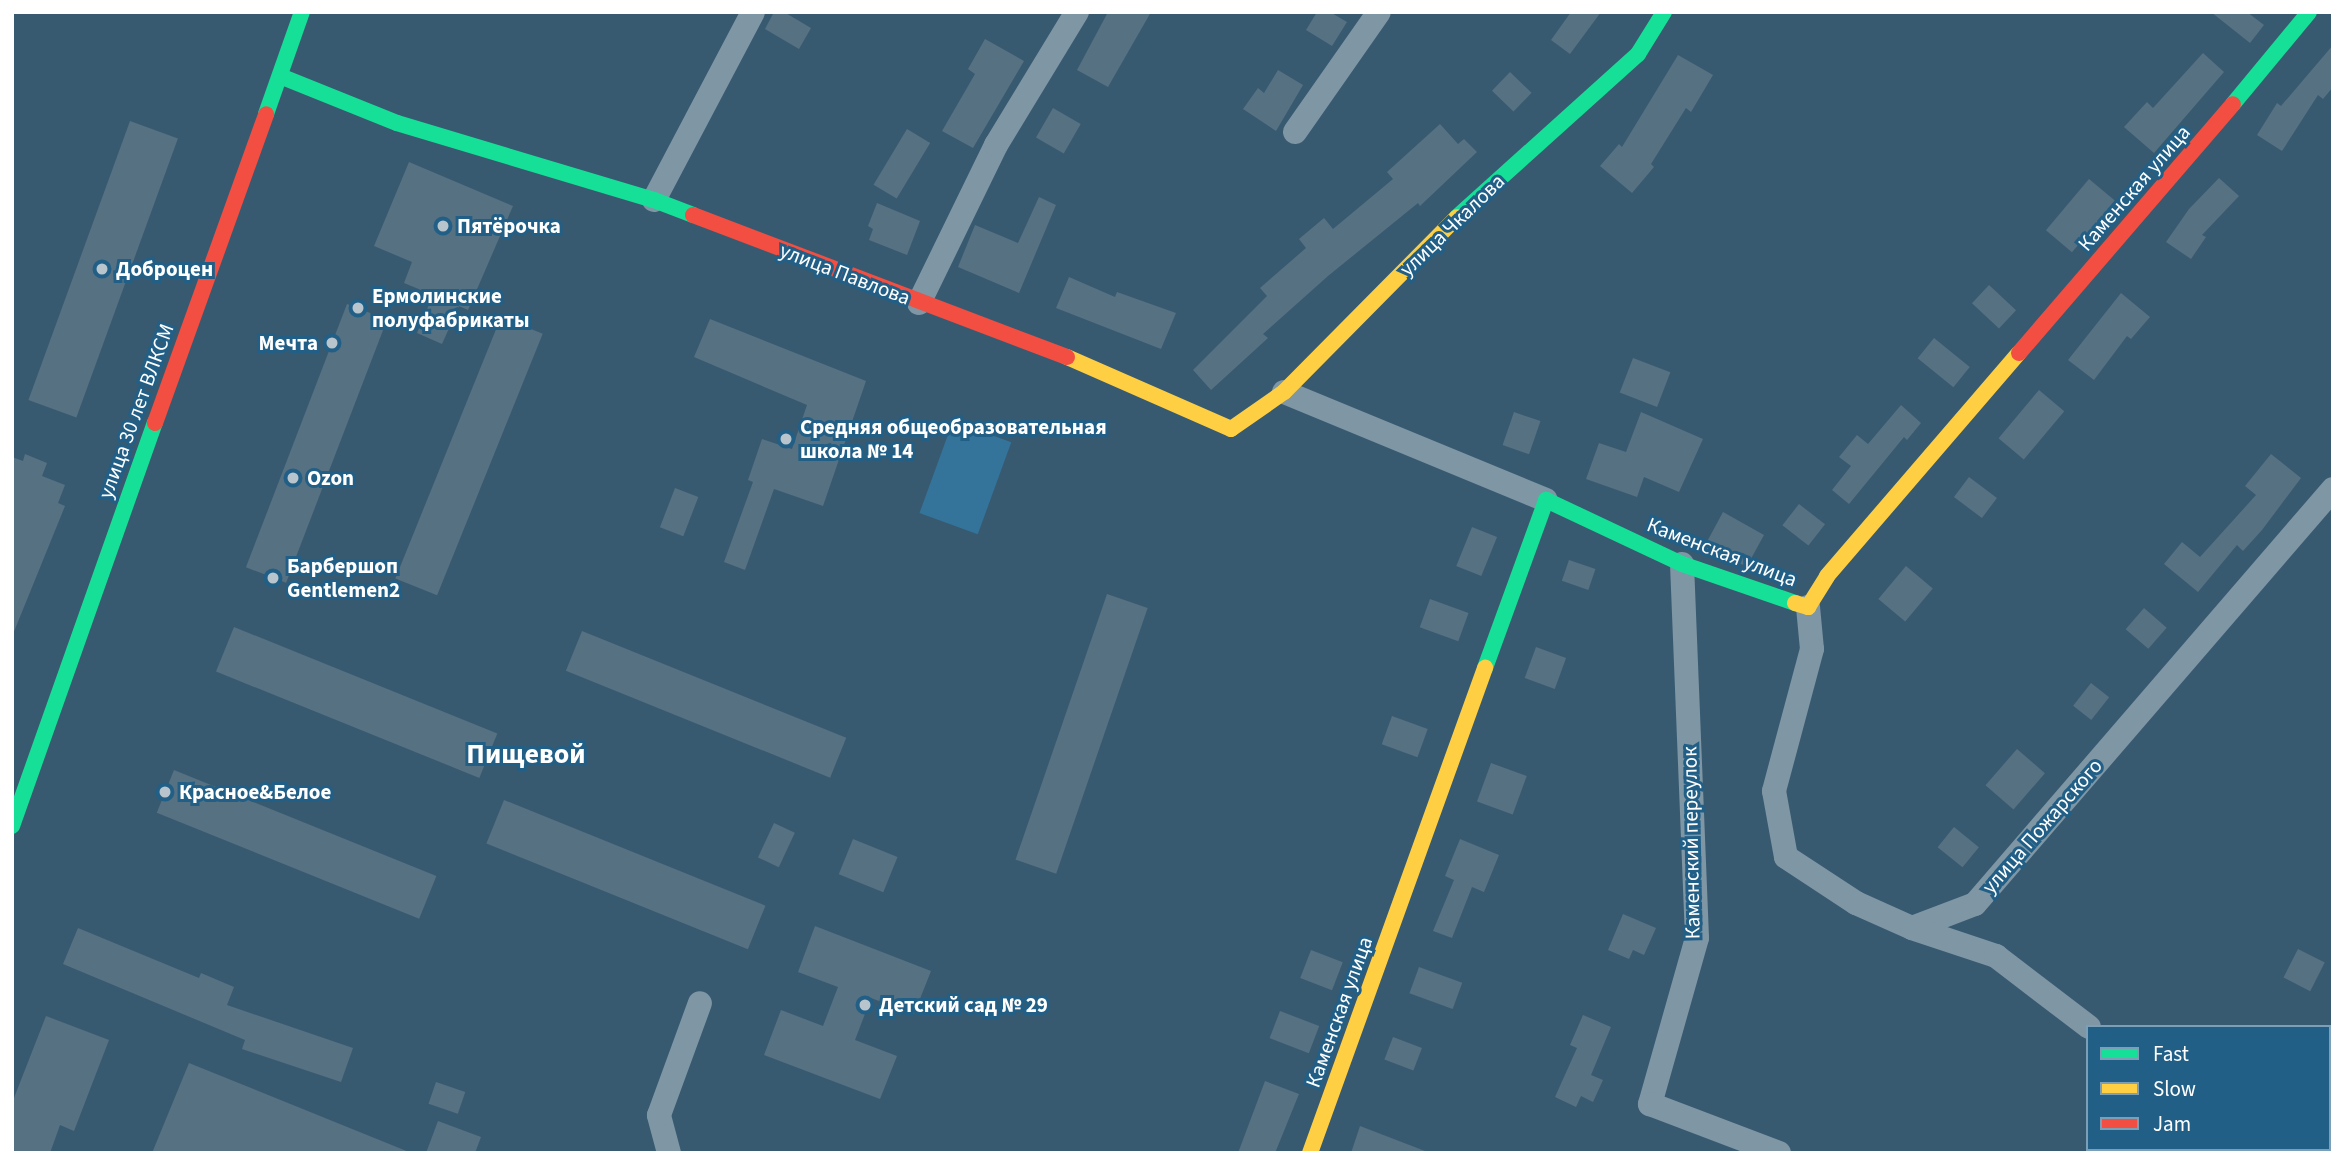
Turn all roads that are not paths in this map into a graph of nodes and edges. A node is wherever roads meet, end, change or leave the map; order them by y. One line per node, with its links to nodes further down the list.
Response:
1 (302, 12): 7 (street, улица 30 лет ВЛКСМ)
2 (752, 12): 9 (street)
3 (1077, 12): 10 (street)
4 (1379, 12): 8 (street)
5 (1664, 12): 11 (street, улица Чкалова)
6 (2309, 12): 16 (street, Каменская улица)
7 (280, 76): 9 (street, улица Павлова); 17 (street, улица 30 лет ВЛКСМ)
8 (1294, 132)
9 (654, 200): 10 (street, улица Павлова)
10 (919, 303): 12 (street, улица Павлова)
11 (1284, 392): 12 (street, улица Чкалова); 14 (street)
12 (1231, 429)
13 (2333, 489): 18 (street, улица Пожарского)
14 (1546, 500): 15 (street, Каменская улица); 22 (street, Каменская улица)
15 (1682, 564): 16 (street, Каменская улица); 23 (street, Каменский переулок)
16 (1808, 607): 18 (street)
17 (12, 826)
18 (1912, 928): 20 (street)
19 (700, 1003): 21 (street)
20 (2086, 1025)
21 (669, 1153)
22 (1310, 1153)
23 (1779, 1153)

